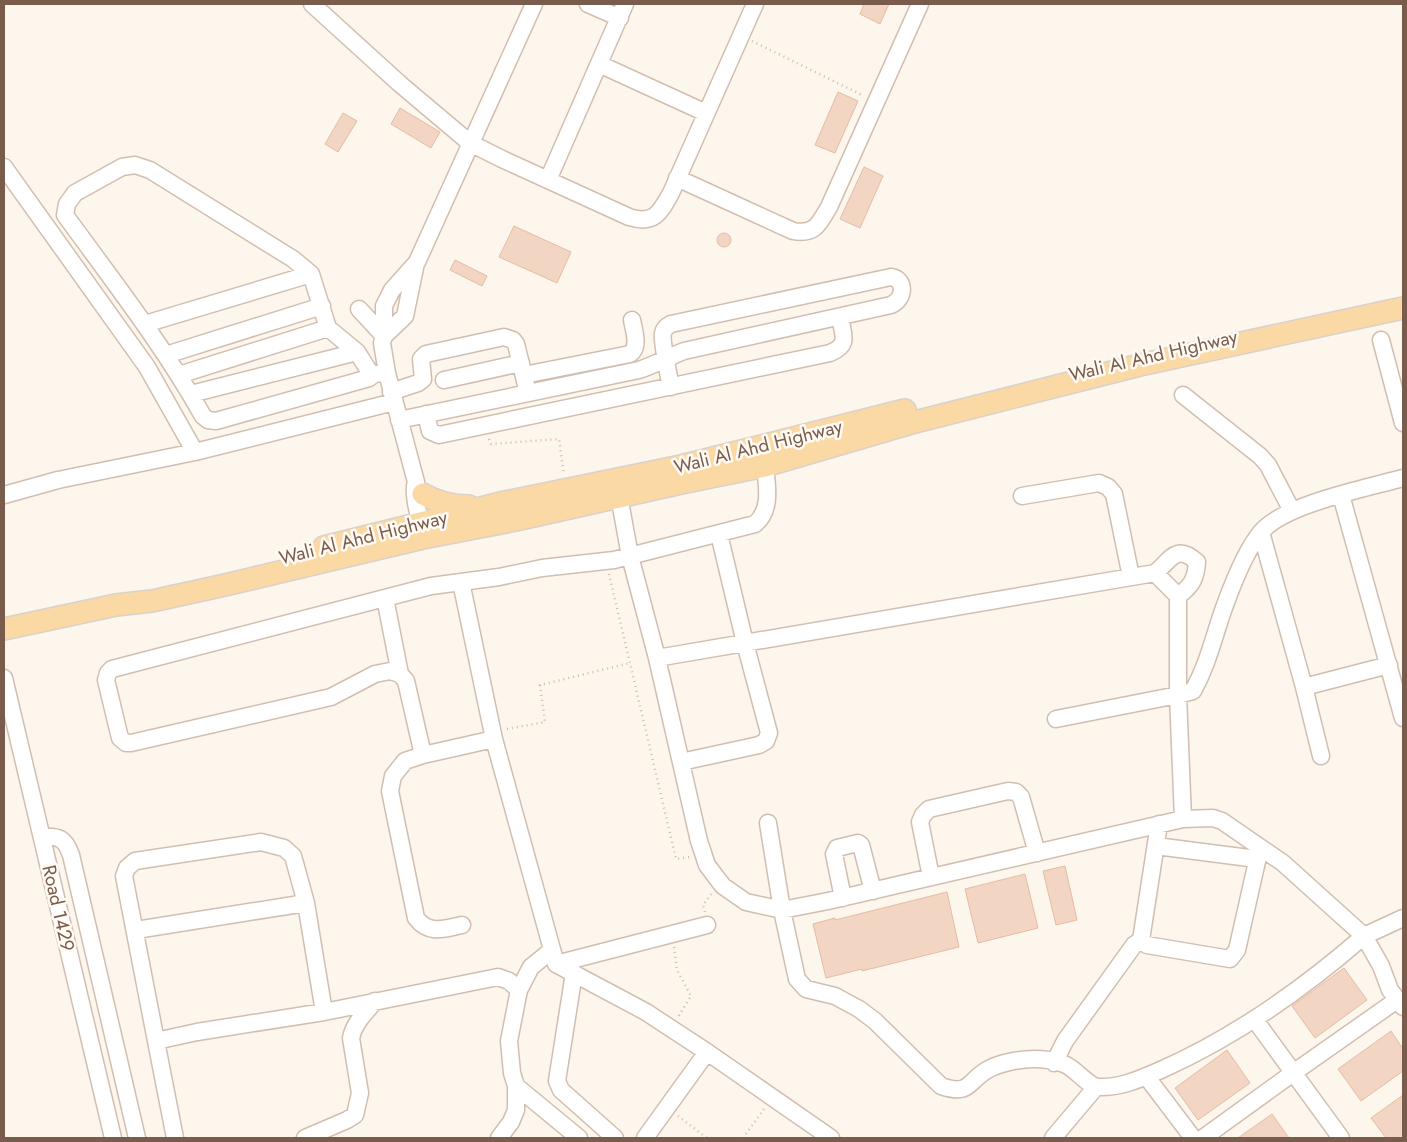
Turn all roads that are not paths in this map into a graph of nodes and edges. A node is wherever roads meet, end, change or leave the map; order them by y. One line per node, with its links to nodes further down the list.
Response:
1 (312, 4): 9 (street)
2 (534, 4): 9 (street)
3 (588, 4): 6 (street)
4 (755, 4): 8 (street)
5 (920, 4): 11 (street)
6 (622, 11): 7 (street)
7 (599, 64): 8 (street); 12 (street)
8 (706, 113): 11 (street)
9 (470, 143): 12 (street); 13 (street)
10 (4, 167): 41 (street)
11 (677, 178): 12 (street)
12 (548, 180)
13 (417, 262): 23 (street); 23 (street)
14 (311, 274): 16 (street); 21 (street); 21 (street)
15 (1403, 300): 44 (main road, Wali Al Ahd Highway)
16 (322, 306): 22 (street); 26 (street)
17 (1403, 308): 42 (main road, Wali Al Ahd Highway)
18 (360, 309): 23 (street)
19 (840, 317): 27 (street); 27 (street); 32 (street)
20 (632, 320): 28 (street)
21 (145, 324): 26 (street)
22 (328, 328): 25 (street); 30 (street)
23 (384, 336): 29 (street)
24 (1381, 340): 33 (street)
25 (357, 352): 29 (street); 35 (street)
26 (166, 355): 30 (street)
27 (666, 358): 32 (street); 34 (street)
28 (523, 369): 31 (street); 34 (street); 37 (street)
29 (380, 374): 35 (street); 37 (street)
30 (179, 375): 35 (street)
31 (444, 380)
32 (671, 387): 38 (street)
33 (1399, 391): 40 (street)
34 (528, 393): 38 (street)
35 (191, 394)
36 (1182, 395): 50 (street)
37 (393, 397): 39 (street); 41 (street)
38 (426, 414): 39 (street)
39 (399, 420): 45 (street)
40 (1403, 423)
41 (195, 452): 46 (street)
42 (765, 466): 44 (main road, Wali Al Ahd Highway); 54 (street)
43 (1403, 478): 47 (street)
44 (617, 487): 49 (main road, Wali Al Ahd Highway); 52 (main road, Wali Al Ahd Highway); 55 (street)
45 (418, 491): 49 (main road); 51 (main road); 52 (street)
46 (4, 495)
47 (1341, 495): 50 (street); 65 (street)
48 (1022, 496): 57 (street)
49 (487, 506): 52 (main road, Wali Al Ahd Highway)
50 (1292, 511): 53 (street)
51 (390, 530): 52 (main road, Wali Al Ahd Highway); 61 (main road, Wali Al Ahd Highway)
52 (426, 530): 61 (main road, Wali Al Ahd Highway)
53 (1261, 532): 68 (street); 69 (street)
54 (719, 534): 55 (street); 63 (street)
55 (630, 556): 58 (street); 64 (street)
56 (1156, 573): 57 (street); 59 (street); 59 (street)
57 (1130, 577): 63 (street)
58 (461, 582): 60 (street); 72 (street)
59 (1178, 596): 69 (street)
60 (385, 598): 66 (street); 66 (street)
61 (116, 605): 62 (main road, Wali Al Ahd Highway)
62 (4, 629)
63 (745, 643): 64 (street); 75 (street)
64 (657, 658): 75 (street)
65 (1389, 665): 68 (street); 70 (street)
66 (400, 674): 73 (street)
67 (4, 678): 79 (street, Road 1429)
68 (1304, 687): 74 (street)
69 (1178, 695): 71 (street); 76 (street)
70 (1403, 718)
71 (1056, 719)
72 (494, 735): 73 (street); 94 (street)
73 (422, 755): 89 (street)
74 (1321, 756)
75 (680, 762): 87 (street)
76 (1183, 819): 78 (street); 82 (street)
77 (768, 822): 87 (street)
78 (1159, 824): 80 (street); 81 (street)
79 (42, 837): 108 (street, Road 1429); 109 (street)
80 (1156, 846): 82 (street); 93 (street)
81 (1037, 853): 83 (street); 83 (street)
82 (1259, 853): 92 (street); 93 (street)
83 (931, 878): 84 (street)
84 (873, 891): 85 (street); 85 (street)
85 (843, 898): 87 (street)
86 (306, 903): 91 (street); 91 (street); 99 (street)
87 (782, 910): 103 (street)
88 (1403, 918): 92 (street)
89 (462, 925)
90 (707, 925): 94 (street)
91 (136, 930): 101 (street)
92 (1364, 936): 98 (street); 100 (street)
93 (1141, 940): 103 (street)
94 (554, 957): 95 (street); 96 (street)
95 (574, 973): 102 (street); 114 (street)
96 (519, 990): 97 (street); 106 (street)
97 (375, 1002): 99 (street); 111 (street)
98 (1400, 1004): 104 (street)
99 (324, 1012): 101 (street)
100 (1255, 1020): 104 (street); 105 (street)
101 (156, 1041): 110 (street)
102 (707, 1052): 115 (street); 116 (street)
103 (1054, 1063): 107 (street)
104 (1293, 1073): 119 (street); 120 (street)
105 (1146, 1076): 107 (street); 118 (street)
106 (516, 1086): 112 (street); 113 (street)
107 (1096, 1087): 117 (street)
108 (113, 1138)
109 (136, 1138)
110 (175, 1138)
111 (305, 1138)
112 (499, 1138)
113 (579, 1138)
114 (615, 1138)
115 (644, 1138)
116 (831, 1138)
117 (1053, 1138)
118 (1193, 1138)
119 (1203, 1138)
120 (1341, 1138)

